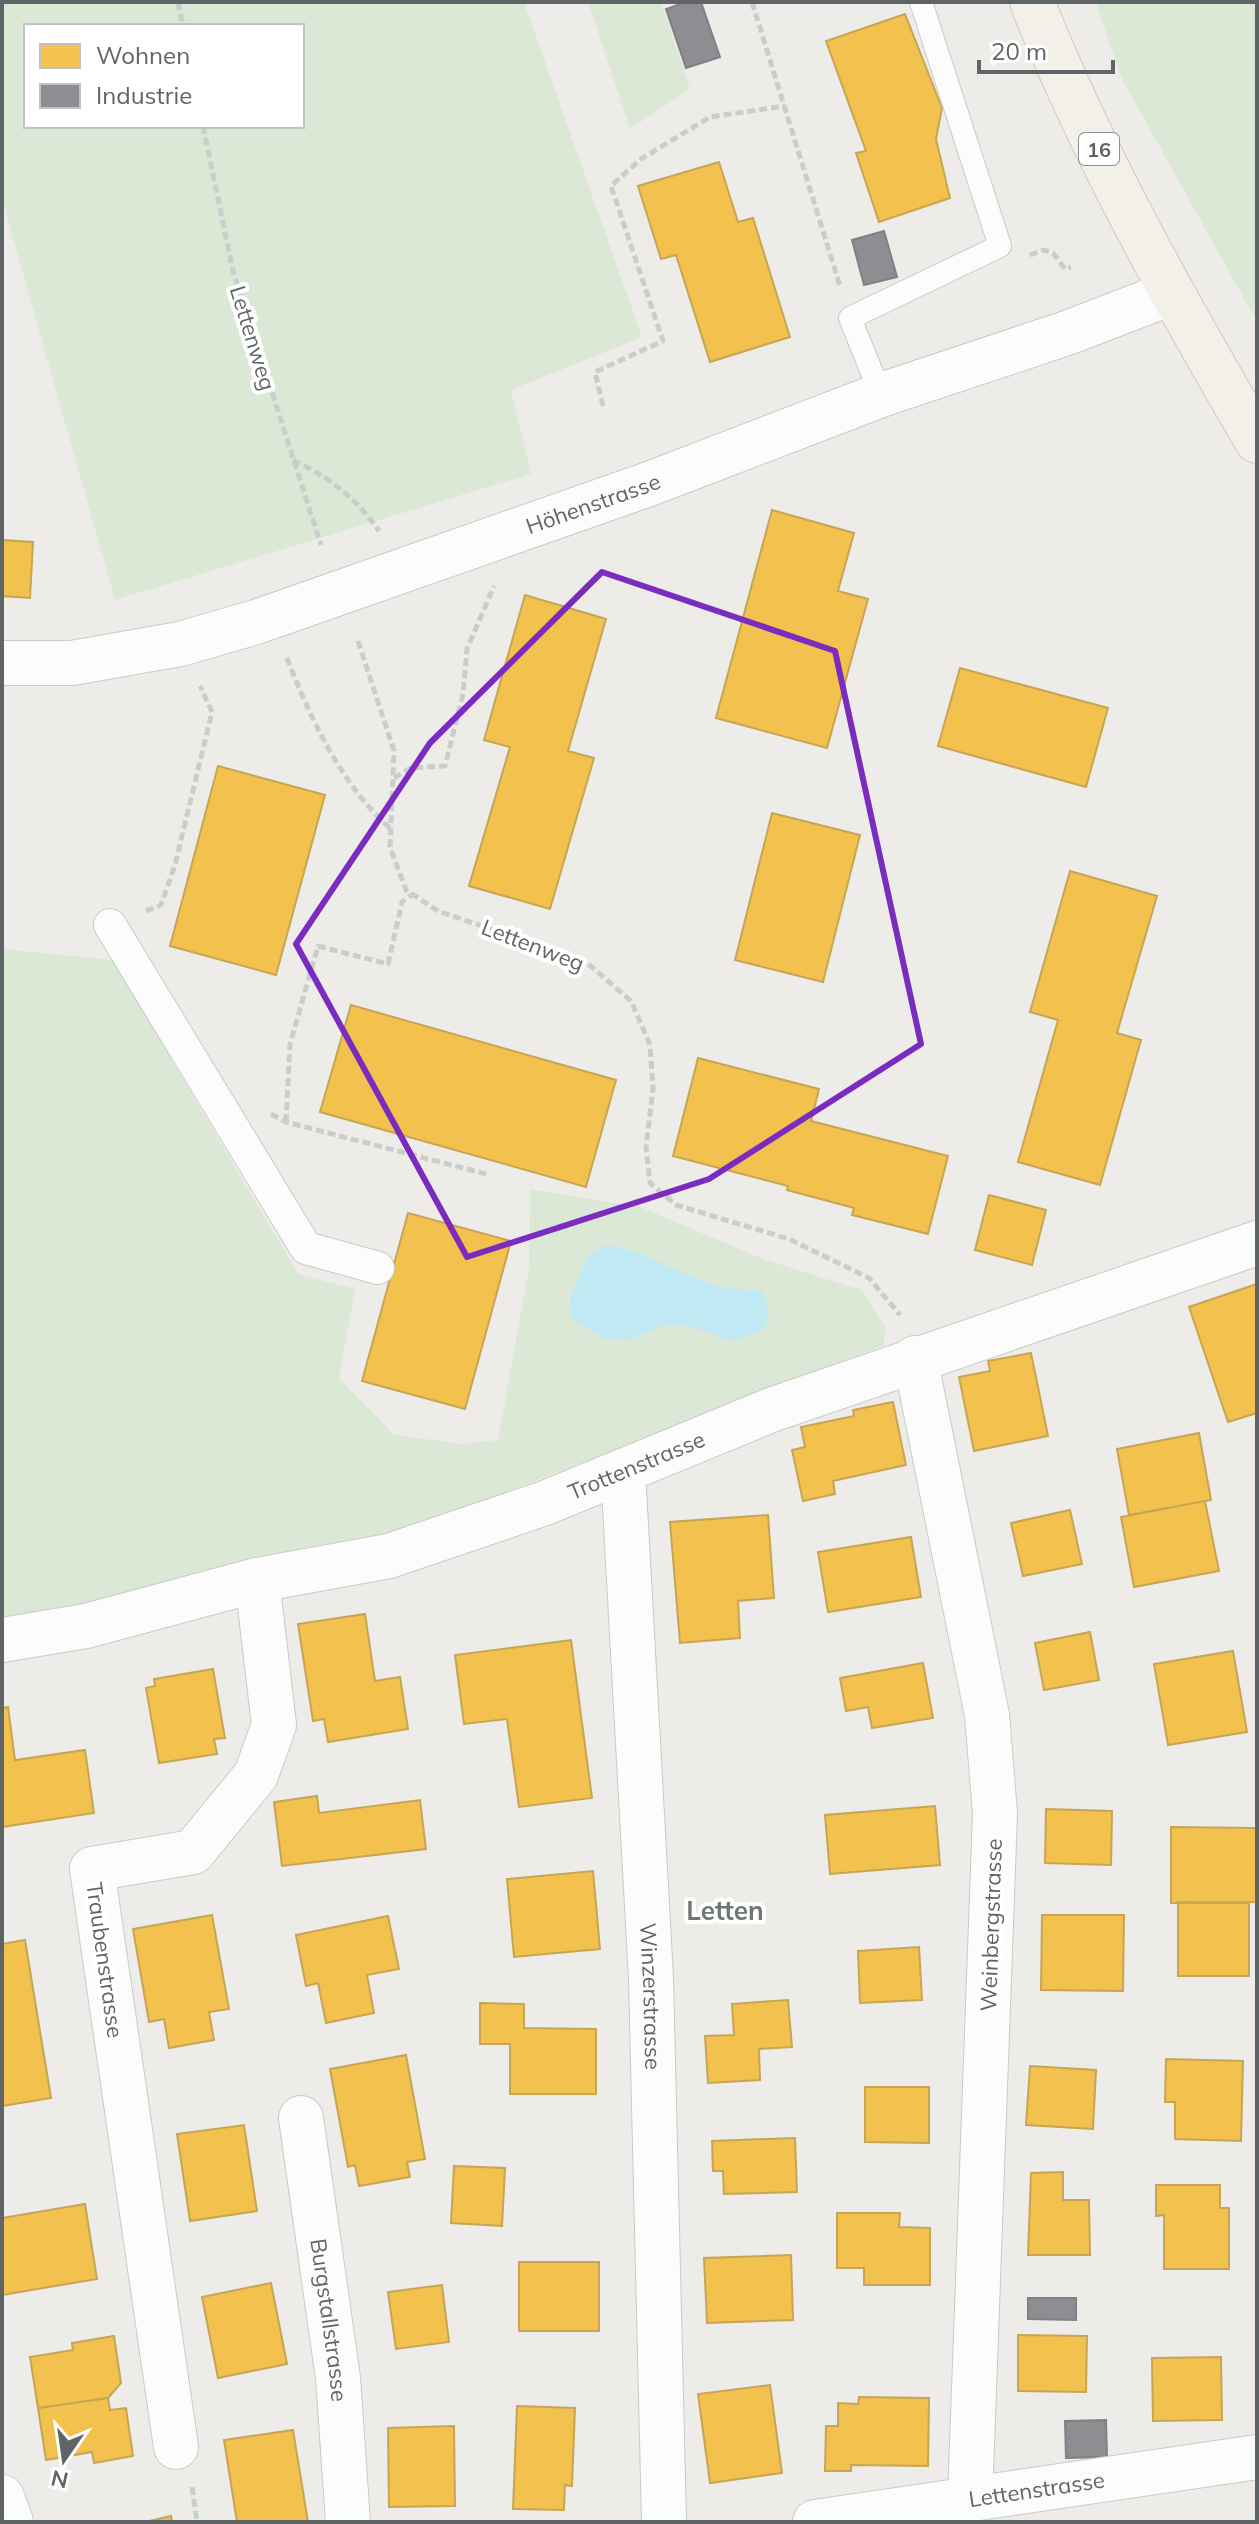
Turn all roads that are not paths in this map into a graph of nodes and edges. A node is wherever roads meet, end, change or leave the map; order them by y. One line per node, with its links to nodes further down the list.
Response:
1 (921, 2): 4 (lane)
2 (1032, 2): 3 (main road, 16)
3 (1171, 293): 4 (street, Höhenstrasse); 5 (main road, 16)
4 (881, 395): 6 (street, Höhenstrasse)
5 (1257, 441)
6 (2, 663)
7 (110, 925): 9 (street)
8 (1257, 1243): 10 (street, Trottenstrasse)
9 (378, 1268)
10 (915, 1358): 11 (street, Trottenstrasse); 18 (street, Weinbergstrasse)
11 (623, 1471): 12 (street, Trottenstrasse); 23 (street, Winzerstrasse)
12 (257, 1580): 13 (street, Trottenstrasse); 15 (street, Traubenstrasse)
13 (2, 1640)
14 (301, 2118): 22 (street, Burgstallstrasse)
15 (176, 2447)
16 (1257, 2457): 19 (street, Lettenstrasse)
17 (2, 2497): 21 (street)
18 (970, 2499): 19 (street, Lettenstrasse); 20 (street, Lettenstrasse)
19 (1039, 2506)
20 (861, 2519): 24 (street, Lettenstrasse)
21 (11, 2522)
22 (348, 2522)
23 (664, 2522)
24 (815, 2522)

